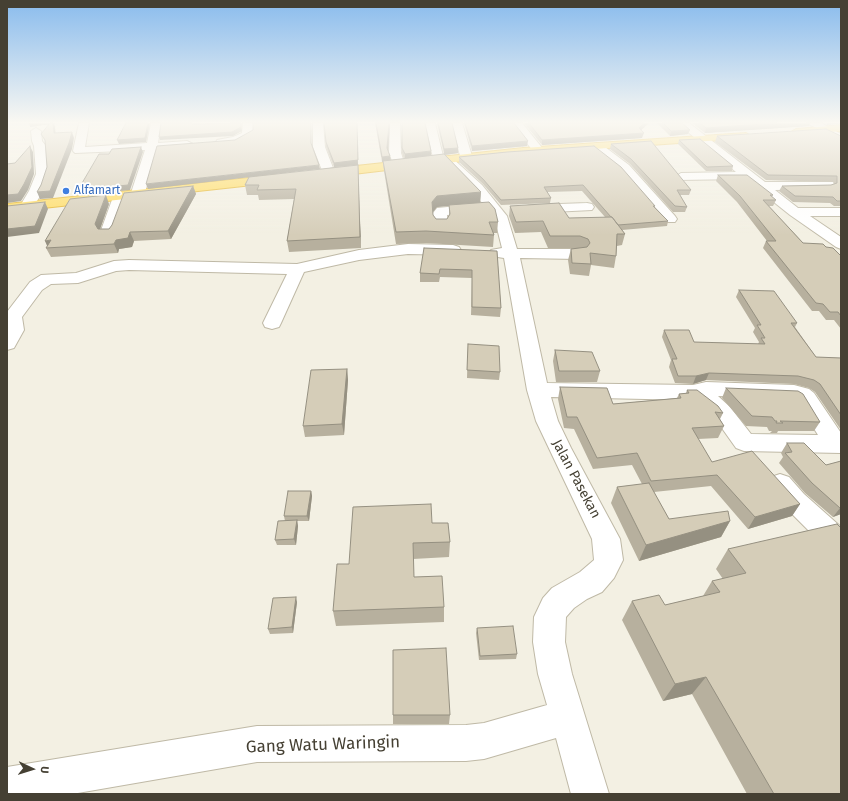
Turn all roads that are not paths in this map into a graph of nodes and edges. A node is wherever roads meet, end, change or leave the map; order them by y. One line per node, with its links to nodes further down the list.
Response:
1 (41, 160): 19 (street)
2 (148, 160): 17 (street)
3 (324, 160): 10 (street)
4 (397, 160): 9 (street)
5 (433, 160): 9 (highway)
6 (445, 160): 22 (street, Jalan Pasekan)
7 (615, 160): 25 (street)
8 (730, 160): 12 (street)
9 (399, 165): 10 (highway)
10 (329, 173): 11 (highway)
11 (315, 174)
12 (749, 175): 13 (street); 16 (street)
13 (681, 177)
14 (288, 178): 17 (highway)
15 (828, 185): 16 (street)
16 (762, 186): 23 (street)
17 (137, 196): 18 (highway)
18 (120, 197): 19 (highway); 27 (street)
19 (27, 206): 21 (highway)
20 (587, 207): 22 (street)
21 (7, 208)
22 (495, 209): 26 (street); 29 (street, Jalan Pasekan)
23 (795, 212): 24 (street); 28 (street)
24 (841, 212)
25 (670, 219)
26 (441, 226)
27 (107, 234)
28 (841, 244)
29 (511, 252): 30 (street); 31 (street); 35 (street, Jalan Pasekan)
30 (578, 254)
31 (297, 269): 32 (street); 33 (street)
32 (272, 323)
33 (10, 328): 34 (street)
34 (7, 344)
35 (538, 390): 36 (street); 40 (street, Jalan Pasekan)
36 (698, 393): 37 (street); 38 (street)
37 (744, 442): 38 (street); 39 (street)
38 (838, 444)
39 (841, 544)
40 (567, 717): 41 (street, Gang Watu Waringin); 42 (street, Jalan Pasekan)
41 (7, 786)
42 (590, 794)

